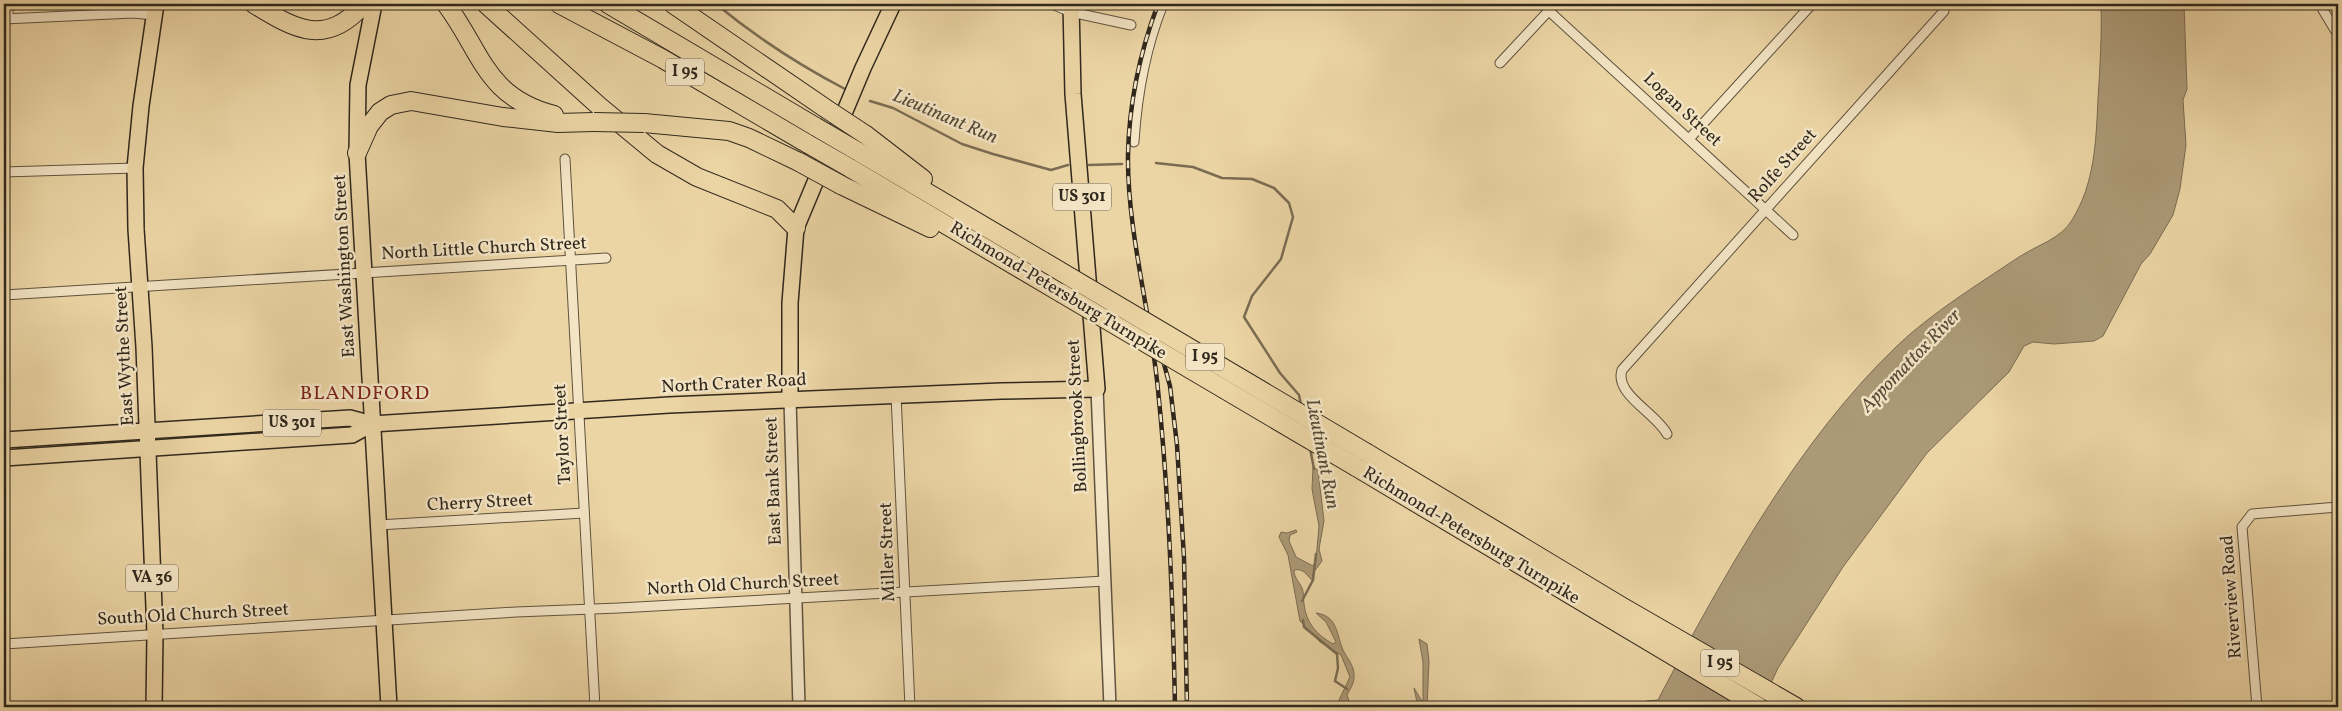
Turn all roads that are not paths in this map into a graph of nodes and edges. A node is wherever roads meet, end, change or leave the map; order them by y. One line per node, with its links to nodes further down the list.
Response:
1 (8, 4): 20 (street)
2 (254, 4): 3 (highway)
3 (364, 4)
4 (374, 4): 28 (main road, East Washington Street)
5 (446, 4): 25 (highway)
6 (486, 4): 33 (highway)
7 (559, 4): 39 (highway, Richmond-Petersburg Turnpike / I 95, bridge)
8 (608, 4): 34 (highway, Richmond-Petersburg Turnpike / I 95, bridge)
9 (661, 4): 23 (highway)
10 (673, 4): 23 (highway)
11 (893, 4): 33 (main road, East Bank Street)
12 (1052, 4): 18 (street)
13 (1163, 4): 27 (street)
14 (1812, 4): 26 (street)
15 (1943, 4): 32 (street, Rolfe Street)
16 (2322, 4): 22 (street)
17 (1552, 7): 24 (street); 26 (street, Logan Street)
18 (1071, 8): 21 (street); 42 (main road, Bollingbrook Street / US 301)
19 (155, 9): 20 (street); 30 (main road, East Wythe Street)
20 (6, 19)
21 (1130, 25)
22 (2338, 35)
23 (721, 37): 34 (highway, bridge)
24 (1500, 63)
25 (594, 122): 28 (highway); 39 (highway, bridge)
26 (1689, 139): 32 (street, Logan Street)
27 (1134, 142)
28 (357, 153): 38 (main road, East Washington Street)
29 (565, 159): 37 (street, Taylor Street)
30 (135, 168): 31 (street); 40 (main road, East Wythe Street)
31 (4, 172)
32 (1766, 209): 35 (street, Logan Street); 48 (street, Rolfe Street)
33 (796, 228): 44 (main road, East Bank Street)
34 (991, 230): 69 (highway, Richmond-Petersburg Turnpike / I 95, bridge)
35 (1793, 235)
36 (606, 258): 37 (street, North Little Church Street)
37 (569, 260): 38 (street, North Little Church Street); 45 (street, Taylor Street)
38 (363, 272): 40 (street, North Little Church Street); 46 (main road, East Washington Street)
39 (1034, 278): 68 (highway, Richmond-Petersburg Turnpike / I 95, bridge)
40 (141, 286): 41 (street, North Little Church Street); 47 (main road, East Wythe Street)
41 (4, 295)
42 (1098, 389): 43 (main road, North Crater Road / US 301); 55 (street, Bollingbrook Street)
43 (896, 395): 44 (main road, North Crater Road / US 301); 56 (street, Miller Street)
44 (790, 400): 45 (main road, North Crater Road / US 301); 57 (street, East Bank Street)
45 (579, 411): 46 (main road, North Crater Road / US 301); 53 (street, Taylor Street)
46 (372, 424): 47 (main road, US 301); 50 (main road, US 301); 54 (main road, East Washington Street)
47 (147, 431): 49 (main road, US 301); 50 (main road, East Wythe Street / VA 36)
48 (1667, 434)
49 (4, 440)
50 (148, 449): 51 (main road, US 301); 60 (main road, East Wythe Street / VA 36)
51 (4, 458)
52 (2338, 507): 70 (street, Riverview Road)
53 (584, 513): 54 (street, Cherry Street); 58 (street, Taylor Street)
54 (378, 525): 59 (main road, East Washington Street)
55 (1105, 581): 56 (street, North Old Church Street); 67 (street, Bollingbrook Street)
56 (906, 592): 57 (street, North Old Church Street); 66 (street, Miller Street)
57 (796, 598): 58 (street, North Old Church Street); 65 (street, East Bank Street)
58 (590, 609): 59 (street, North Old Church Street); 64 (street, Taylor Street)
59 (384, 620): 60 (street, South Old Church Street); 63 (main road, East Washington Street)
60 (155, 634): 61 (street, South Old Church Street); 62 (main road, East Wythe Street / VA 36)
61 (4, 644)
62 (154, 707)
63 (389, 707)
64 (595, 707)
65 (799, 707)
66 (910, 707)
67 (1110, 707)
68 (1759, 707)
69 (1795, 707)
70 (2257, 707)

